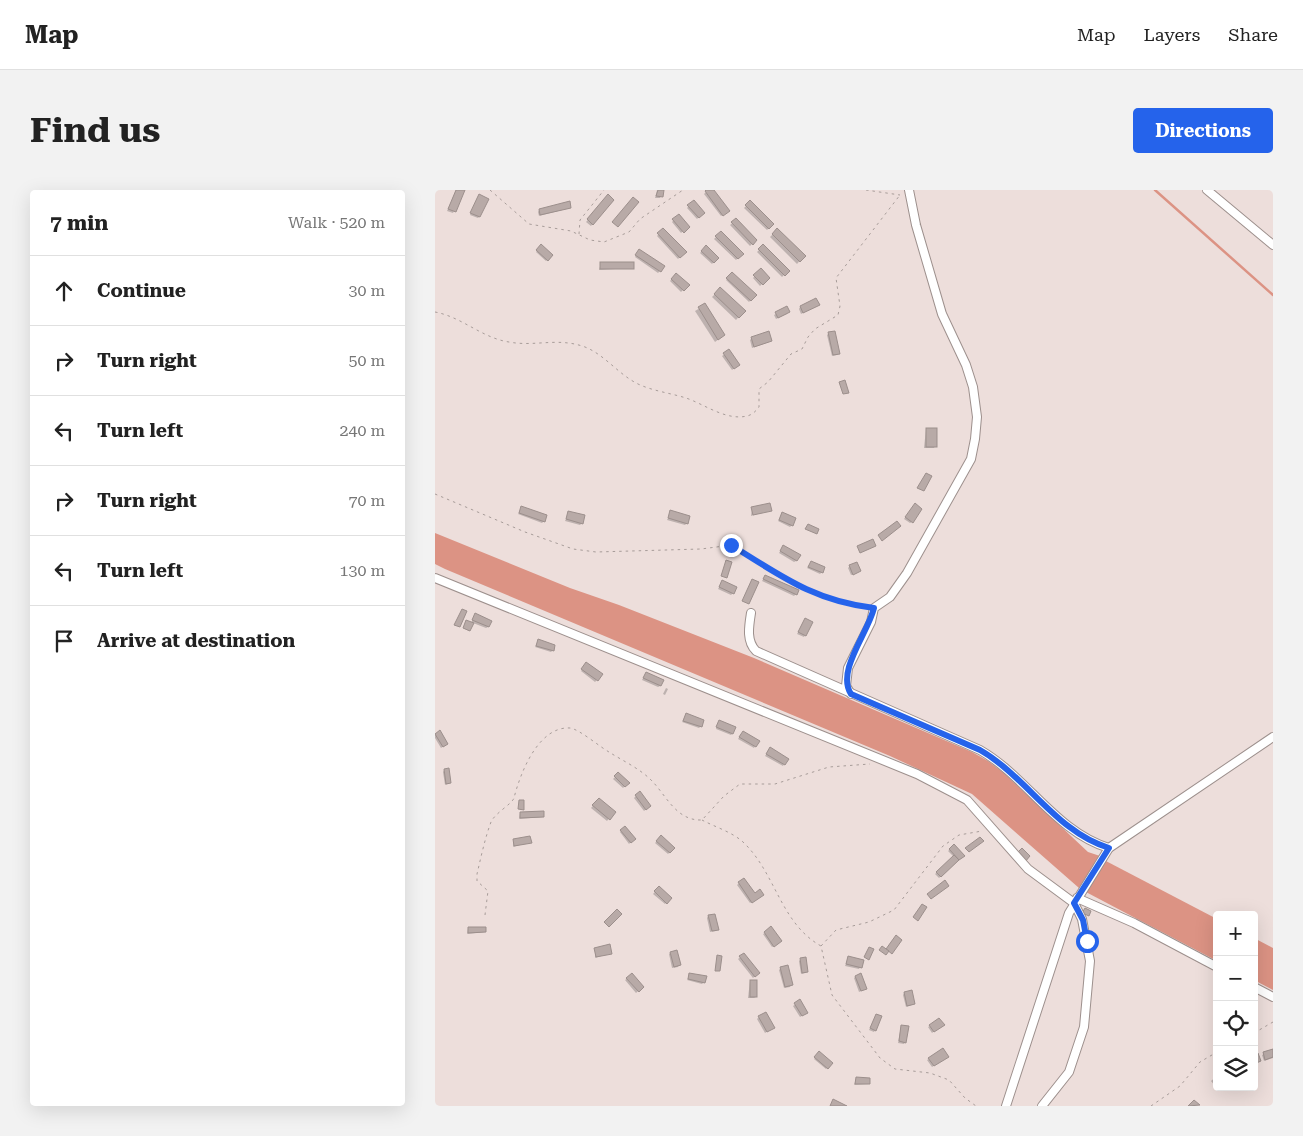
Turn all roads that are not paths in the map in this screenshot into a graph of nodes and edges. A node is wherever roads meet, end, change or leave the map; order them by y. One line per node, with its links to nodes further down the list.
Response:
1 (909, 190): 6 (street)
2 (1207, 190): 3 (street)
3 (1273, 245)
4 (435, 578): 9 (street)
5 (751, 613): 6 (street)
6 (851, 694): 8 (street)
7 (1273, 737): 8 (street)
8 (1109, 848): 9 (street)
9 (1075, 901): 10 (street); 13 (street); 14 (street)
10 (1213, 965)
11 (1258, 989): 12 (street)
12 (1273, 997)
13 (1006, 1106)
14 (1042, 1106)

